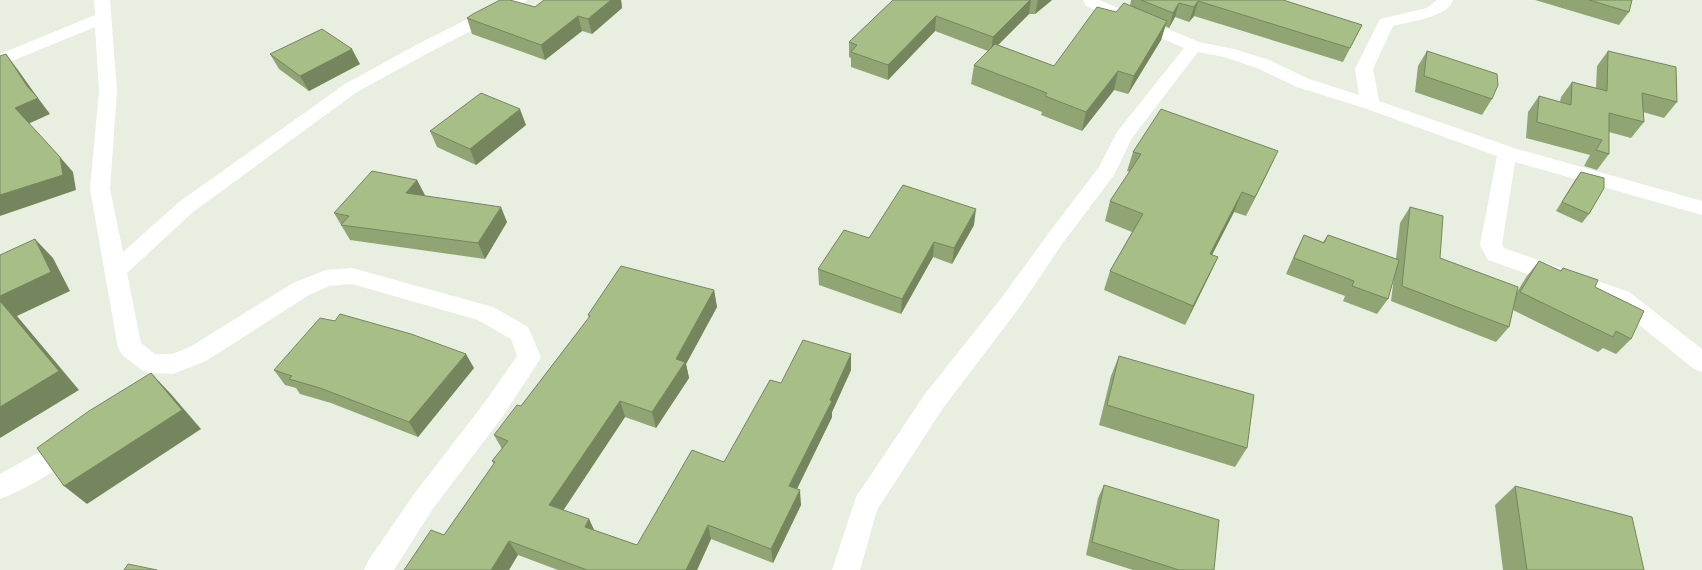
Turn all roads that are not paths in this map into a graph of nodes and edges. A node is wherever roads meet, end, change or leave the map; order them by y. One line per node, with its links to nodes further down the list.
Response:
1 (519, 0): 10 (street)
2 (1091, 0): 5 (street)
3 (1445, 0): 7 (street)
4 (102, 9): 6 (street); 10 (street)
5 (1194, 46): 7 (street); 17 (street)
6 (0, 62)
7 (1370, 104): 8 (street)
8 (1507, 153): 9 (street); 11 (street)
9 (1702, 208)
10 (115, 271): 12 (street)
11 (1702, 362)
12 (162, 364): 13 (street); 16 (street)
13 (146, 385)
14 (91, 428): 15 (street)
15 (0, 487)
16 (378, 570)
17 (846, 570)

